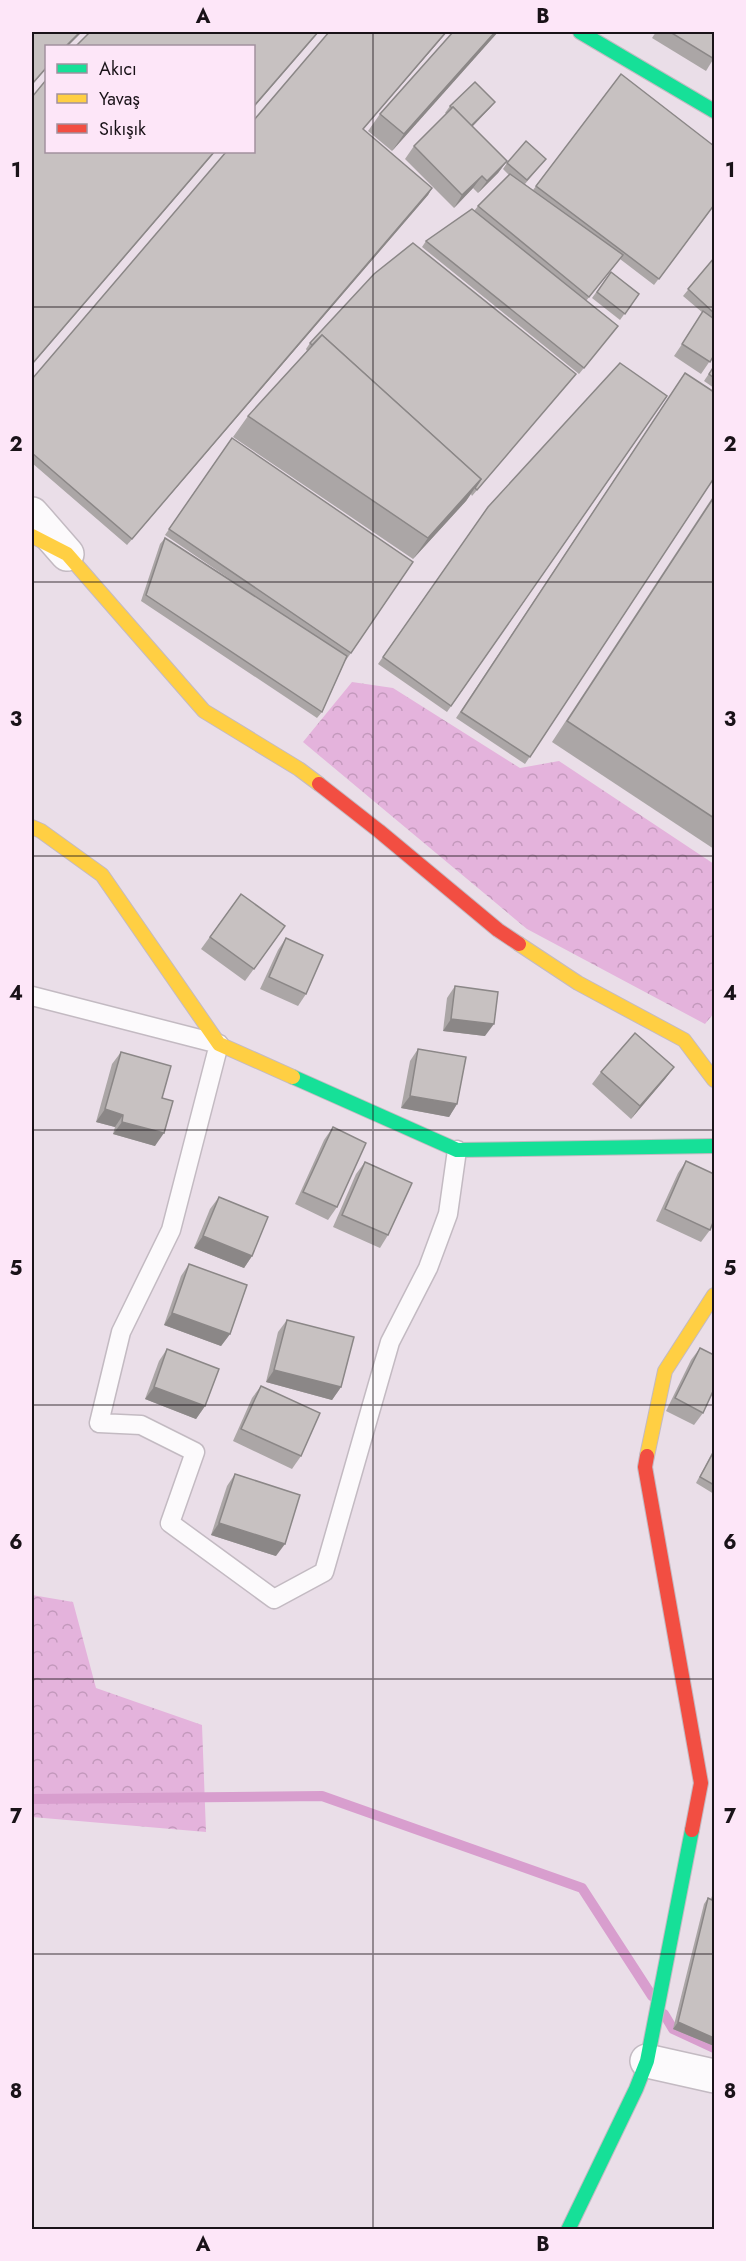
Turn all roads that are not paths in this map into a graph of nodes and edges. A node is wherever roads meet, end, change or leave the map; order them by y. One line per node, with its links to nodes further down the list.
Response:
1 (580, 32): 2 (street)
2 (714, 111)
3 (32, 514): 5 (street)
4 (32, 536): 5 (street)
5 (67, 554): 9 (street)
6 (32, 827): 8 (street)
7 (32, 996): 8 (lane)
8 (219, 1044): 11 (street); 11 (lane)
9 (714, 1080)
10 (714, 1146): 11 (street)
11 (457, 1150)
12 (714, 1295): 13 (street)
13 (646, 2061): 14 (street); 15 (street)
14 (714, 2076)
15 (568, 2229)

